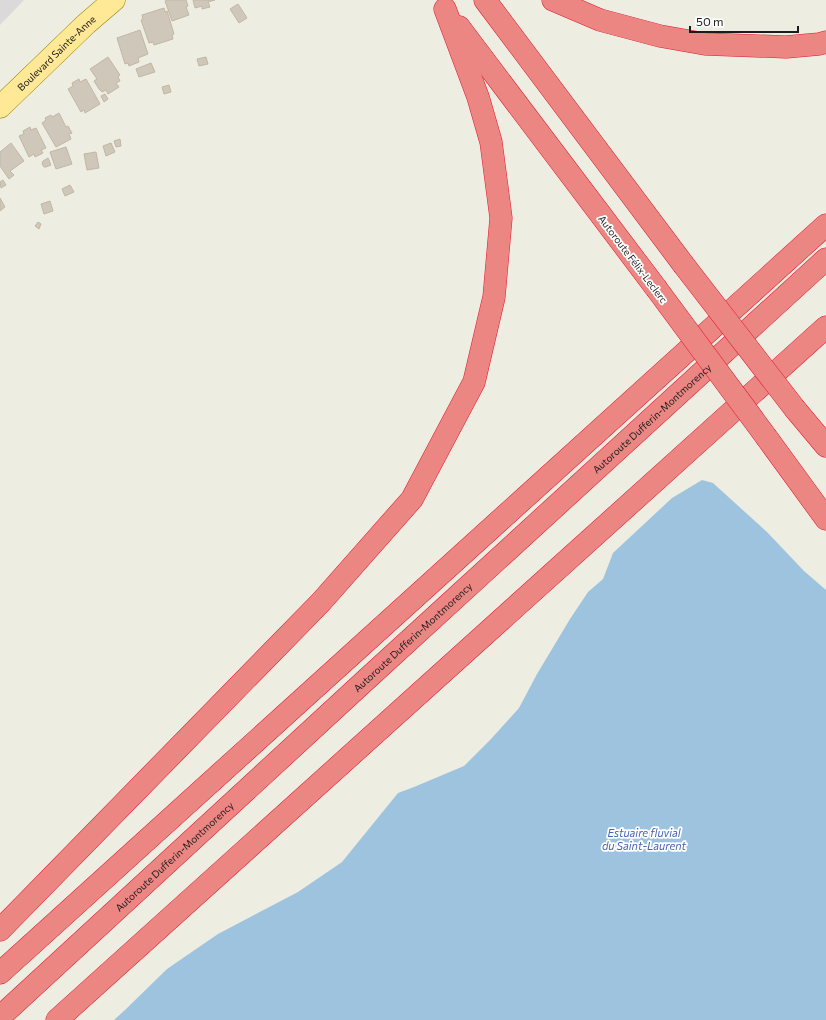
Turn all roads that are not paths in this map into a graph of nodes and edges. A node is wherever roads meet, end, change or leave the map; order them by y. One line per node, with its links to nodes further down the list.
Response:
1 (114, 0): 6 (main road, Boulevard Sainte-Anne)
2 (485, 0): 10 (highway, bridge)
3 (553, 0): 5 (highway)
4 (441, 4): 11 (highway, Autoroute Félix-Leclerc, bridge); 12 (highway)
5 (826, 42)
6 (0, 107)
7 (826, 225): 13 (highway)
8 (826, 259): 14 (highway, Autoroute Dufferin-Montmorency)
9 (826, 326): 15 (highway)
10 (826, 446)
11 (826, 519)
12 (0, 930)
13 (0, 974)
14 (0, 1017)
15 (57, 1020)

